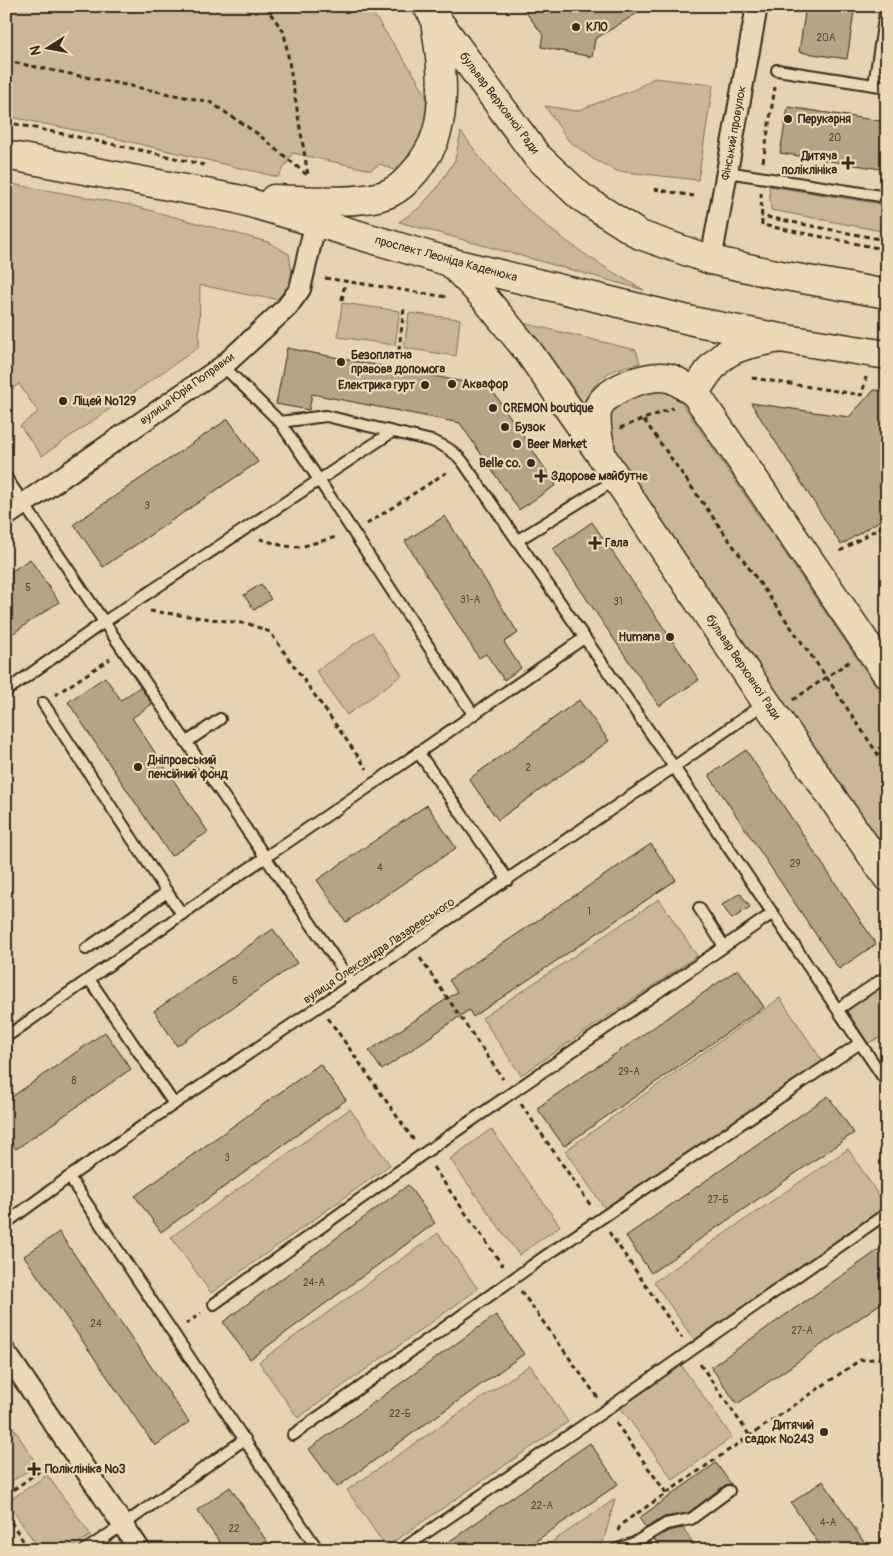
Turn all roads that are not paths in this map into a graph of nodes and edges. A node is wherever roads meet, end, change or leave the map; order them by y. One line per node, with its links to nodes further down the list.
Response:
1 (757, 6): 8 (street, Фінський провулок)
2 (886, 6): 5 (lane)
3 (431, 11): 10 (main road); 12 (main road, бульвар Верховної Ради)
4 (777, 70): 5 (lane)
5 (874, 85): 6 (lane)
6 (887, 87)
7 (6, 155): 10 (main road, проспект Леоніда Каденюка)
8 (727, 172): 9 (lane); 12 (street, Фінський провулок)
9 (887, 197)
10 (237, 199): 11 (main road, проспект Леоніда Каденюка)
11 (316, 221): 13 (main road, проспект Леоніда Каденюка); 17 (street, вулиця Юрія Поправки)
12 (711, 260): 14 (main road)
13 (450, 262): 15 (main road, проспект Леоніда Каденюка); 21 (main road, бульвар Верховної Ради)
14 (887, 294)
15 (780, 338): 16 (main road, проспект Леоніда Каденюка); 18 (main road)
16 (887, 355)
17 (223, 366): 19 (lane); 25 (street, вулиця Юрія Поправки)
18 (695, 393): 21 (main road, бульвар Верховної Ради); 30 (main road, бульвар Верховної Ради)
19 (280, 422): 20 (lane); 24 (lane)
20 (392, 432): 24 (lane); 27 (lane)
21 (601, 455): 23 (main road, бульвар Верховної Ради)
22 (7, 479): 25 (lane)
23 (617, 479): 27 (lane); 33 (main road, бульвар Верховної Ради)
24 (319, 480): 28 (lane); 34 (lane)
25 (24, 504): 26 (street, вулиця Юрія Поправки); 28 (lane)
26 (6, 516)
27 (518, 540): 29 (lane)
28 (104, 622): 31 (lane); 36 (lane)
29 (584, 638): 34 (lane); 38 (lane)
30 (887, 674)
31 (6, 691)
32 (43, 703): 42 (lane)
33 (770, 707): 38 (lane, вулиця Олександра Лазаревського); 40 (main road, бульвар Верховної Ради)
34 (473, 714): 37 (lane)
35 (220, 718): 36 (lane)
36 (187, 742): 39 (lane)
37 (418, 752): 39 (lane); 41 (lane)
38 (674, 767): 41 (lane, вулиця Олександра Лазаревського); 44 (lane)
39 (266, 857): 45 (lane); 50 (lane)
40 (887, 877)
41 (508, 880): 50 (lane, вулиця Олександра Лазаревського)
42 (167, 892): 45 (lane); 47 (lane)
43 (699, 908): 46 (lane)
44 (773, 913): 46 (lane); 51 (lane)
45 (182, 914): 49 (lane)
46 (724, 946): 59 (lane)
47 (86, 949)
48 (887, 976): 51 (lane)
49 (89, 979): 52 (lane); 55 (lane)
50 (353, 985): 55 (lane, вулиця Олександра Лазаревського)
51 (838, 1009): 53 (lane)
52 (6, 1037)
53 (860, 1043): 54 (lane); 61 (lane)
54 (887, 1083)
55 (174, 1104): 56 (lane, вулиця Олександра Лазаревського)
56 (69, 1177): 58 (lane, вулиця Олександра Лазаревського); 62 (lane)
57 (887, 1214): 68 (lane)
58 (6, 1223)
59 (214, 1304)
60 (6, 1353): 64 (street)
61 (293, 1435)
62 (245, 1440): 64 (lane); 67 (lane)
63 (729, 1491): 69 (lane)
64 (123, 1525): 65 (lane); 66 (street)
65 (85, 1550)
66 (140, 1550)
67 (318, 1550)
68 (401, 1550)
69 (615, 1550)

